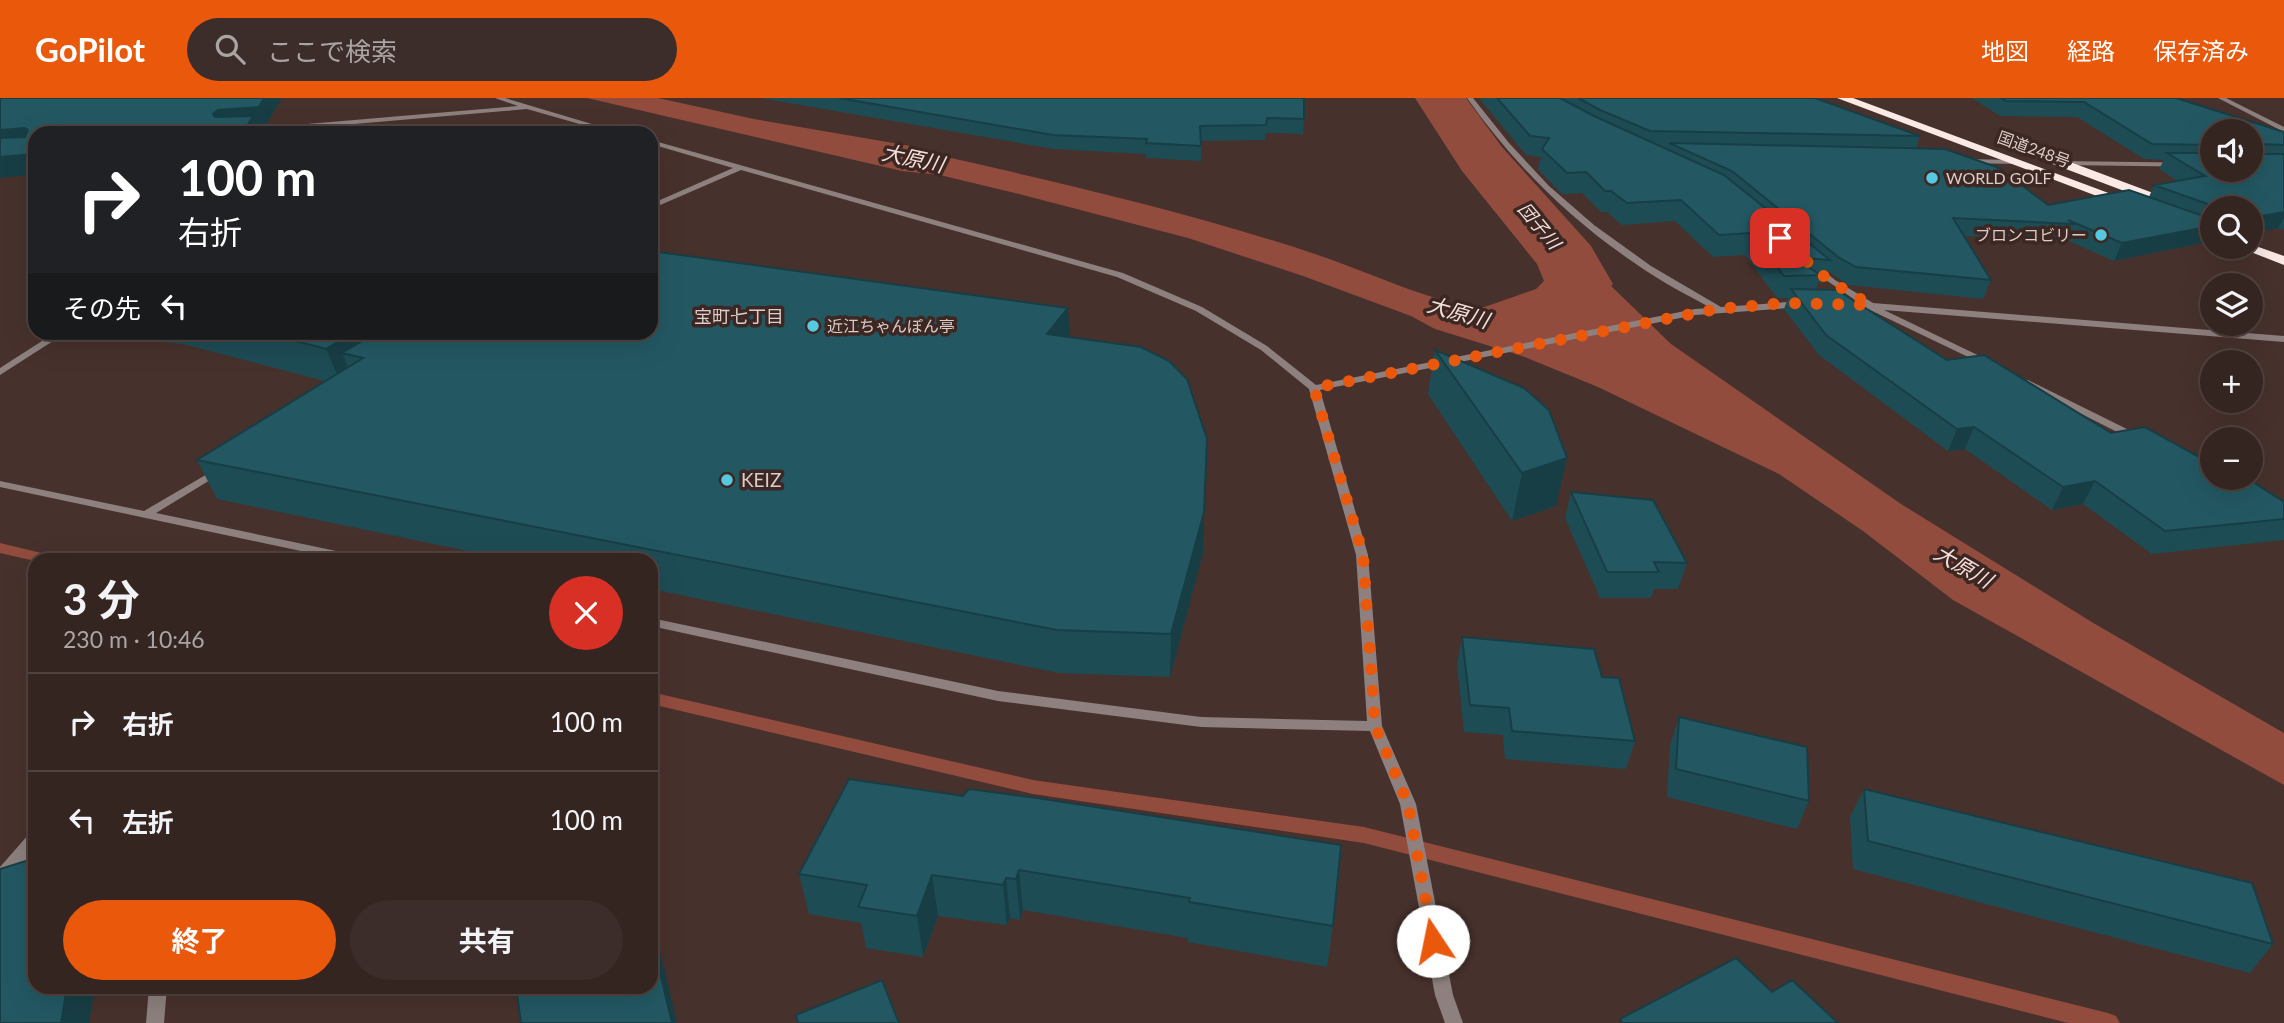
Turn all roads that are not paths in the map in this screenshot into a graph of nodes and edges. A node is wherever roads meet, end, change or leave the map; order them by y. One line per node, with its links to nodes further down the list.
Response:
1 (498, 98): 5 (street)
2 (1470, 98): 28 (street)
3 (1843, 98): 13 (highway, 国道248号)
4 (2221, 98): 9 (street)
5 (526, 107): 6 (street); 8 (street)
6 (327, 124): 7 (street)
7 (305, 126)
8 (594, 126)
9 (2284, 131)
10 (1999, 140): 14 (highway, 国道248号)
11 (658, 144): 16 (street)
12 (1949, 161): 13 (street)
13 (2019, 162): 19 (highway, 国道248号)
14 (2063, 163): 15 (street); 18 (highway, 国道248号)
15 (2200, 165)
16 (741, 167): 17 (street); 34 (street)
17 (658, 204)
18 (2200, 214)
19 (2200, 230)
20 (2263, 239): 21 (highway)
21 (2284, 247)
22 (2263, 253): 23 (highway)
23 (2284, 261)
24 (1810, 263): 27 (street)
25 (1814, 304): 28 (street)
26 (1828, 304): 27 (street)
27 (1870, 305): 29 (street); 31 (street)
28 (1717, 309): 34 (street)
29 (2284, 339)
30 (50, 340): 32 (street)
31 (2004, 371)
32 (0, 372)
33 (2016, 377): 35 (street)
34 (1314, 388): 41 (street)
35 (2151, 446)
36 (227, 465): 38 (street)
37 (0, 484): 38 (street)
38 (147, 514): 39 (street)
39 (309, 553)
40 (658, 623): 41 (street)
41 (1375, 726): 46 (street)
42 (28, 846): 43 (street)
43 (0, 878)
44 (157, 994): 45 (street)
45 (155, 1023)
46 (1454, 1023)

